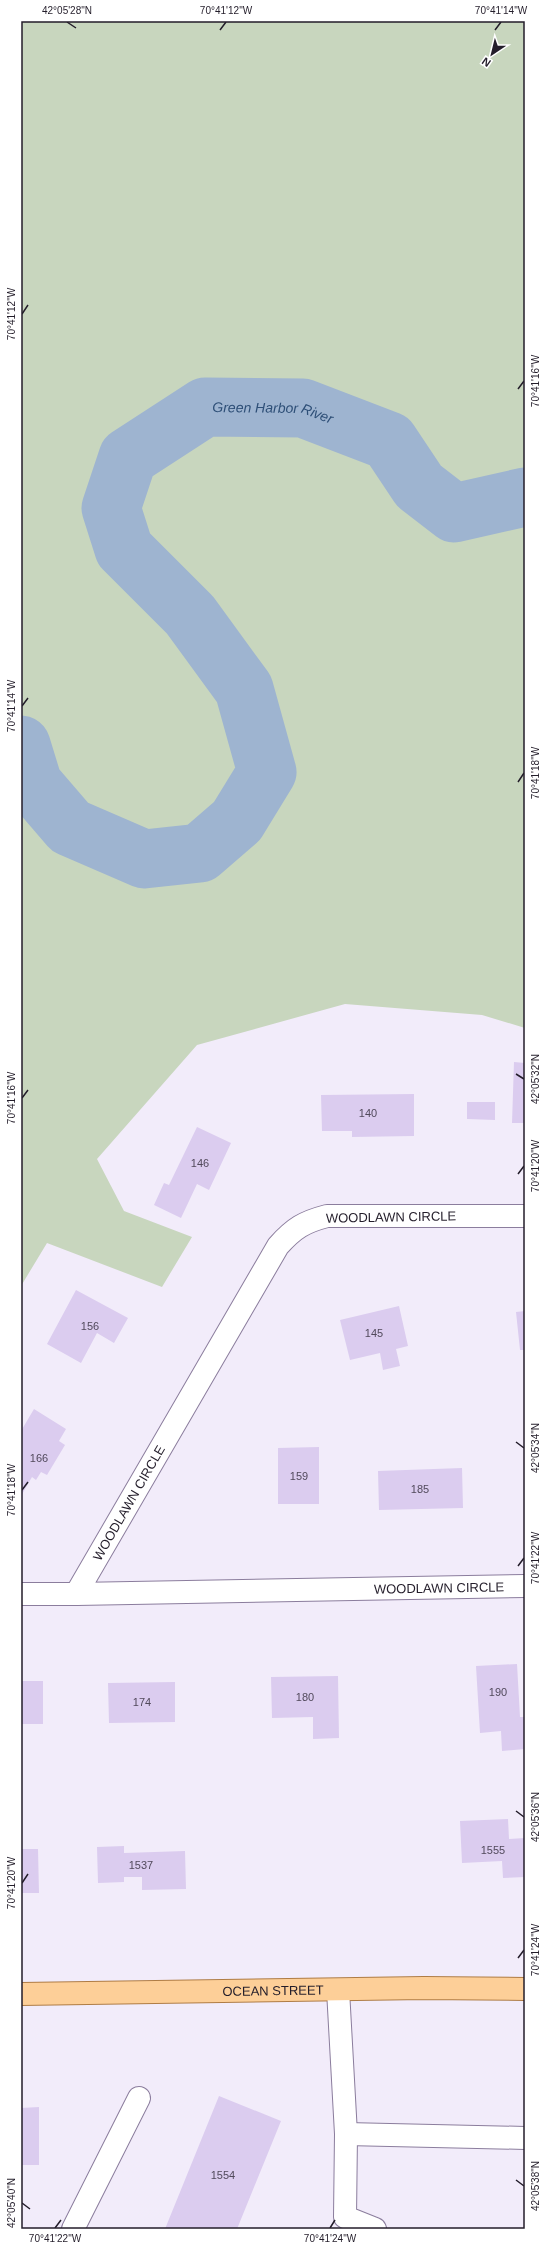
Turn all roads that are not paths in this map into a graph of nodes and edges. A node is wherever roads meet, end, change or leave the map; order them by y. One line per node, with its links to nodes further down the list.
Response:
1 (525, 1216): 4 (street, WOODLAWN CIRCLE)
2 (525, 1586): 4 (street, WOODLAWN CIRCLE)
3 (21, 1594): 4 (street)
4 (76, 1594)
5 (525, 1989): 6 (main road, OCEAN STREET)
6 (338, 1990): 7 (main road, OCEAN STREET); 9 (street)
7 (21, 1994)
8 (139, 2098): 11 (street)
9 (346, 2134): 10 (street); 12 (street)
10 (525, 2138)
11 (73, 2229)
12 (375, 2229)

